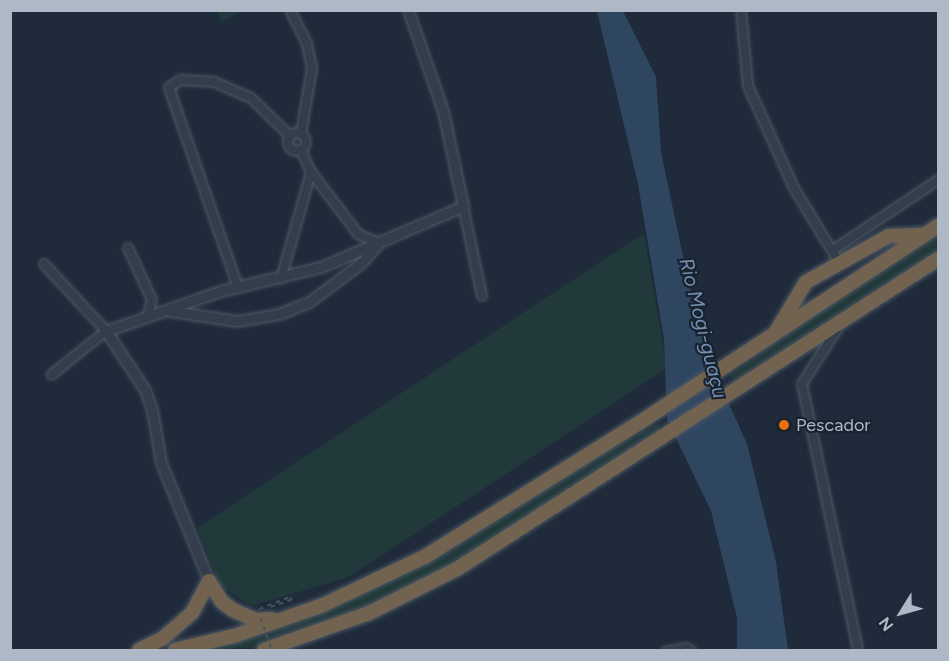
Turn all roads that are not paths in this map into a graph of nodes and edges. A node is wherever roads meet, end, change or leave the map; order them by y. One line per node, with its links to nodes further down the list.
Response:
1 (290, 10): 4 (street)
2 (408, 10): 9 (street)
3 (741, 10): 16 (street)
4 (301, 134): 5 (street); 6 (street)
5 (290, 136): 6 (street); 20 (street)
6 (301, 150): 7 (street)
7 (311, 172): 14 (street); 19 (street)
8 (939, 180): 10 (street)
9 (463, 206): 14 (street); 21 (street)
10 (880, 220): 13 (street); 16 (street)
11 (939, 226): 12 (highway)
12 (925, 235): 13 (highway); 26 (highway)
13 (889, 237): 16 (highway)
14 (378, 243): 19 (street); 22 (street)
15 (128, 248): 23 (street)
16 (836, 256): 26 (highway)
17 (939, 260): 24 (highway)
18 (44, 264): 25 (street)
19 (281, 279): 20 (street)
20 (238, 287): 22 (street)
21 (482, 296)
22 (170, 311): 23 (street)
23 (146, 319): 25 (street)
24 (842, 322): 32 (highway); 35 (street)
25 (106, 331): 27 (street); 28 (street)
26 (774, 334): 29 (highway)
27 (51, 375)
28 (209, 580): 29 (highway); 30 (highway)
29 (323, 605): 31 (highway)
30 (139, 651)
31 (175, 651)
32 (264, 651)
33 (664, 651): 34 (lane)
34 (694, 651)
35 (858, 651)

